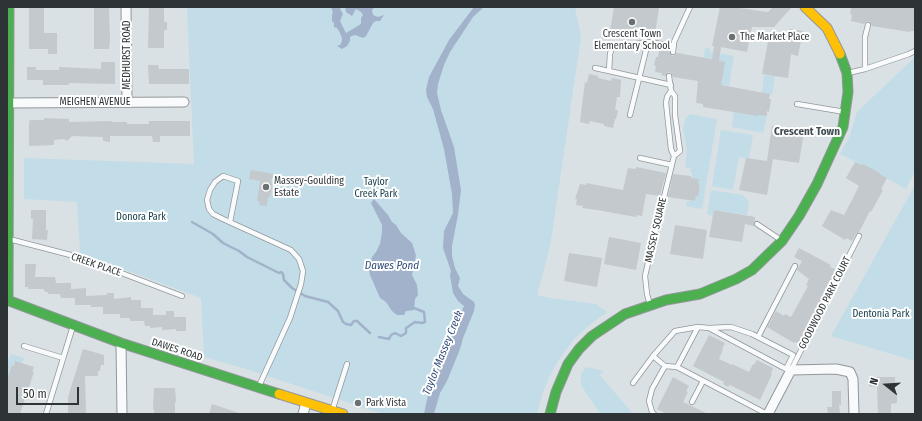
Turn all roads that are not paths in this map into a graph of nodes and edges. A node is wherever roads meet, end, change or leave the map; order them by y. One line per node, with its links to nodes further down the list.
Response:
1 (9, 7): 19 (street)
2 (126, 7): 17 (street, MEDHURST ROAD)
3 (690, 7): 7 (lane)
4 (805, 7): 13 (street)
5 (868, 25): 11 (lane)
6 (648, 42): 7 (lane); 12 (lane); 15 (lane)
7 (674, 46): 9 (lane)
8 (915, 51): 11 (lane)
9 (673, 52)
10 (596, 68): 12 (lane)
11 (865, 69): 13 (lane)
12 (609, 71): 15 (lane)
13 (847, 73): 21 (street)
14 (669, 76): 16 (lane, MASSEY SQUARE)
15 (639, 78): 16 (lane); 22 (lane)
16 (671, 88): 23 (lane, MASSEY SQUARE); 23 (lane, MASSEY SQUARE)
17 (127, 102): 18 (street, MEIGHEN AVENUE); 19 (street, MEIGHEN AVENUE)
18 (184, 102)
19 (8, 103): 29 (street)
20 (797, 104): 21 (lane)
21 (846, 112): 30 (street)
22 (630, 115)
23 (674, 156): 25 (lane, MASSEY SQUARE)
24 (640, 158): 25 (lane)
25 (672, 164): 34 (lane, MASSEY SQUARE)
26 (230, 222): 26 (lane); 49 (lane)
27 (757, 224): 30 (lane)
28 (859, 236): 44 (lane, GOODWOOD PARK COURT)
29 (9, 239): 32 (lane, CREEK PLACE); 33 (street)
30 (782, 241): 34 (street)
31 (795, 266): 38 (lane)
32 (182, 296)
33 (8, 300): 35 (street, DAWES ROAD)
34 (650, 305): 57 (street)
35 (74, 325): 39 (street, DAWES ROAD); 42 (lane)
36 (698, 327): 37 (lane); 41 (lane); 46 (lane)
37 (709, 328): 38 (lane); 44 (lane)
38 (758, 337): 44 (lane)
39 (121, 343): 49 (street, DAWES ROAD); 54 (street)
40 (24, 346): 42 (lane)
41 (653, 356): 45 (lane); 48 (lane)
42 (63, 358): 53 (lane)
43 (347, 364): 52 (lane)
44 (792, 365): 59 (street, GOODWOOD PARK COURT); 60 (street)
45 (665, 366): 46 (lane); 58 (lane)
46 (677, 367): 47 (lane)
47 (703, 381): 50 (lane); 59 (lane)
48 (633, 383)
49 (258, 387): 51 (street, DAWES ROAD)
50 (692, 402)
51 (306, 403): 52 (street, DAWES ROAD); 55 (street)
52 (332, 411): 56 (street, DAWES ROAD)
53 (46, 414)
54 (122, 414)
55 (303, 414)
56 (343, 414)
57 (550, 414)
58 (654, 414)
59 (768, 414)
60 (854, 414)

